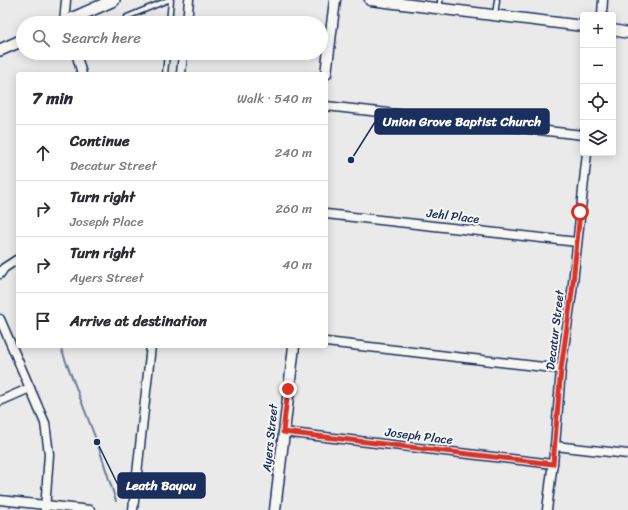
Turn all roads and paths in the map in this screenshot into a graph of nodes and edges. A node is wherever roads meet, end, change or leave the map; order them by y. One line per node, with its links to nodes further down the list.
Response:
1 (66, 0): 14 (street)
2 (114, 0): 15 (main road)
3 (168, 0): 16 (lane)
4 (171, 0): 17 (lane)
5 (189, 0): 18 (street)
6 (335, 0): 24 (street)
7 (370, 0): 10 (street)
8 (497, 0): 13 (lane)
9 (603, 0): 12 (street)
10 (418, 3): 11 (street)
11 (440, 4): 13 (street)
12 (602, 12)
13 (495, 15): 19 (street)
14 (64, 16)
15 (79, 16)
16 (128, 16)
17 (170, 16)
18 (188, 16)
19 (580, 26)
20 (616, 31): 21 (street)
21 (628, 33)
22 (16, 43): 23 (main road)
23 (0, 50)
24 (328, 58)
25 (78, 60): 29 (street)
26 (166, 60): 30 (lane)
27 (183, 60): 31 (street)
28 (328, 60): 32 (street)
29 (81, 72)
30 (165, 72)
31 (181, 72)
32 (326, 72)
33 (328, 106): 34 (street)
34 (580, 135)
35 (587, 156): 37 (street, Decatur Street)
36 (328, 214): 37 (street, Jehl Place)
37 (576, 242): 44 (street, Decatur Street)
38 (16, 260): 39 (street)
39 (0, 274)
40 (0, 319): 45 (street)
41 (328, 342): 44 (street)
42 (151, 348): 54 (street)
43 (294, 348): 47 (street, Ayers Street)
44 (561, 369): 48 (street, Decatur Street)
45 (30, 388): 46 (street); 52 (street)
46 (0, 402)
47 (283, 432): 50 (street, Joseph Place); 55 (street, Ayers Street)
48 (555, 446): 49 (street); 50 (street, Decatur Street)
49 (628, 454)
50 (553, 464): 56 (street, Decatur Street)
51 (0, 500): 52 (street)
52 (46, 508): 53 (street)
53 (90, 510)
54 (133, 510)
55 (275, 510)
56 (547, 510)

